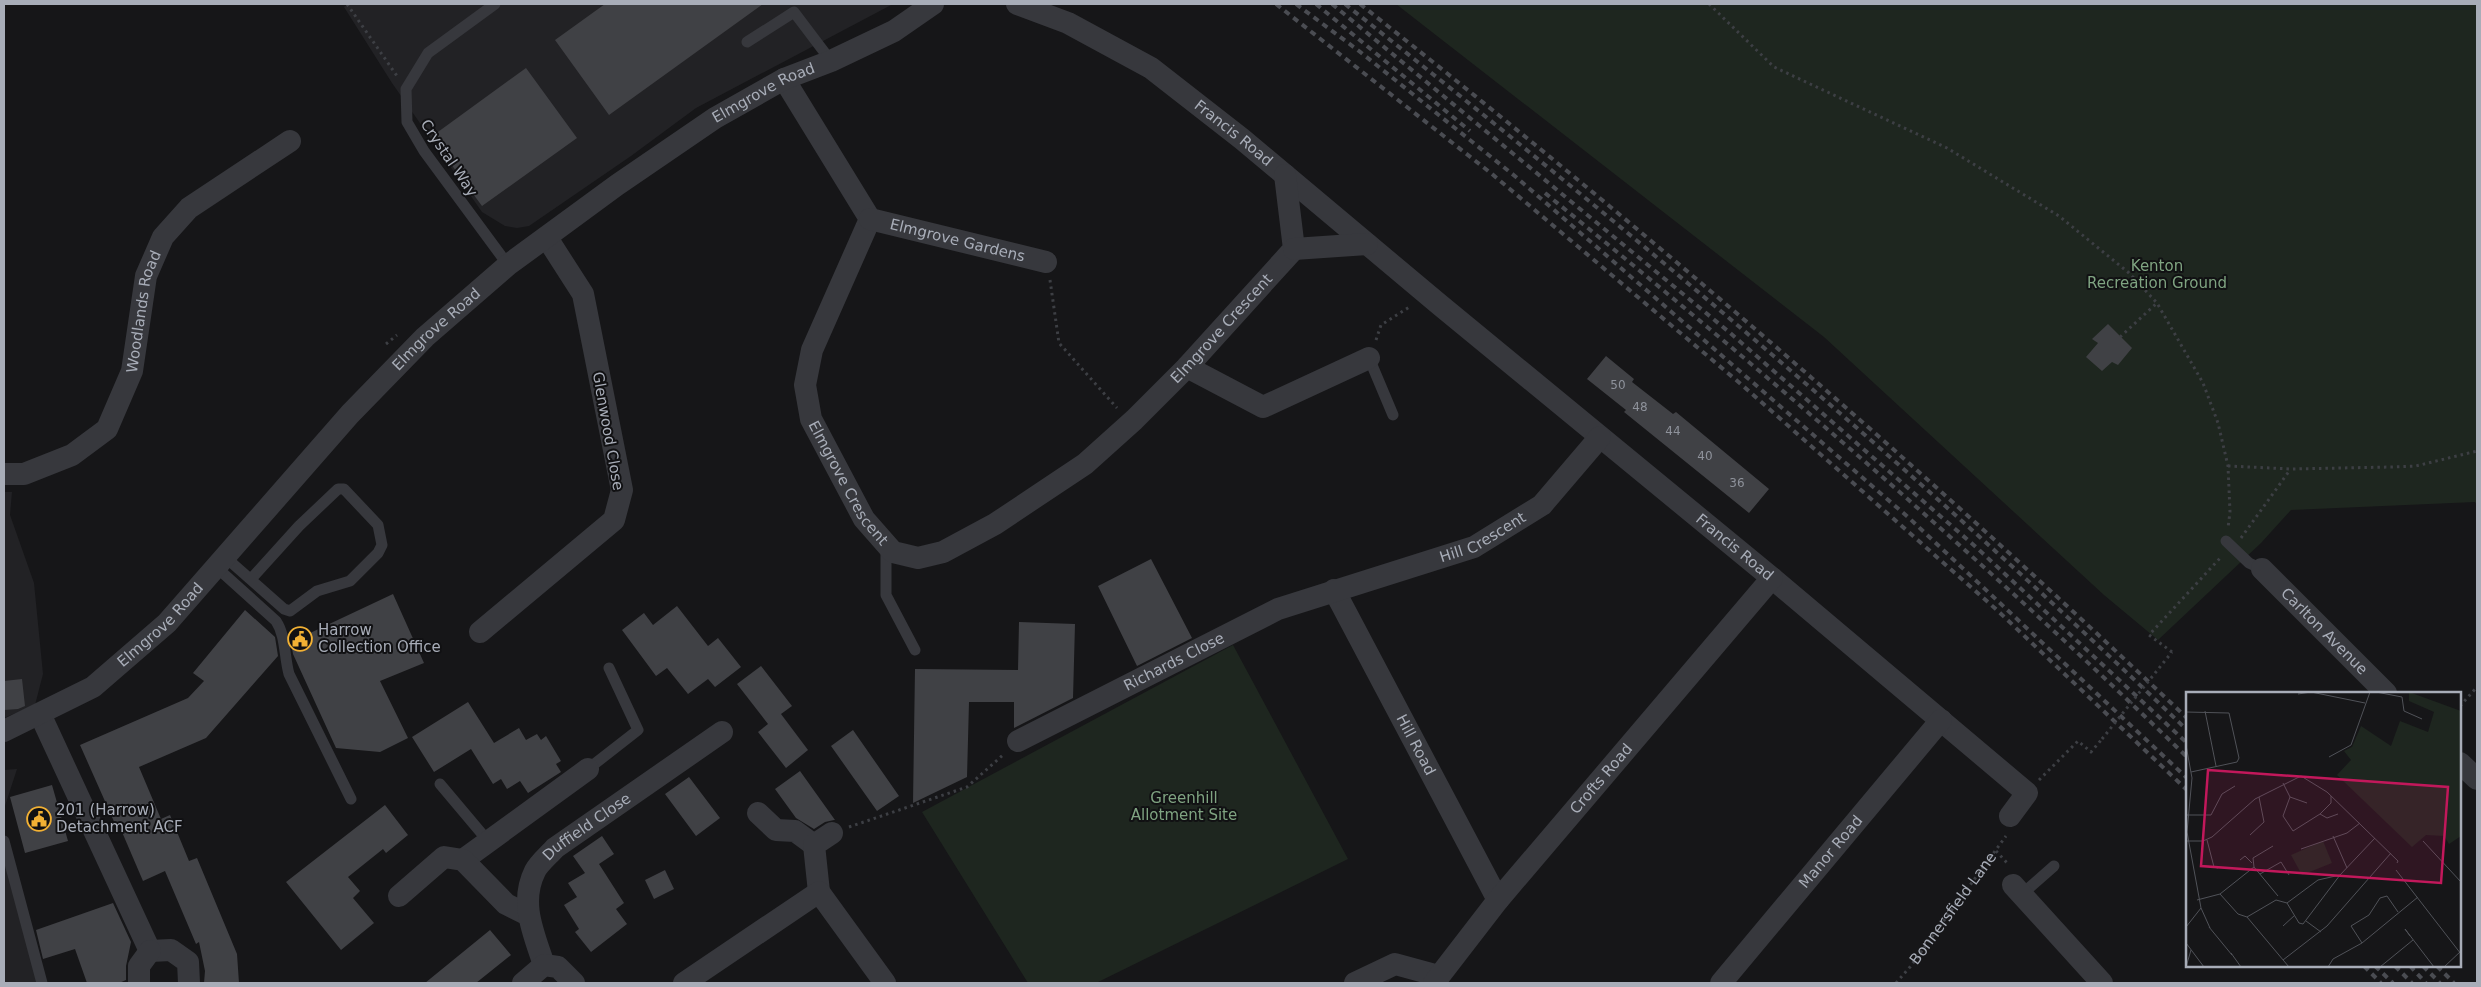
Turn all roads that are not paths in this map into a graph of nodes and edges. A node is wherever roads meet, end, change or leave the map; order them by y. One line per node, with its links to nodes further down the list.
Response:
1 (495, 4): 14 (lane, Crystal Way)
2 (932, 4): 5 (street, Elmgrove Road)
3 (1017, 4): 8 (street, Francis Road)
4 (747, 42): 5 (lane)
5 (831, 61): 6 (street, Elmgrove Road)
6 (784, 79): 9 (street); 10 (street, Elmgrove Road)
7 (290, 141): 19 (street, Woodlands Road)
8 (1285, 175): 11 (street, Francis Road); 12 (street)
9 (870, 219): 13 (street, Elmgrove Gardens); 20 (street, Elmgrove Crescent)
10 (547, 238): 14 (street, Elmgrove Road); 27 (street, Glenwood Close)
11 (1368, 244): 12 (street); 18 (street, Francis Road)
12 (1294, 249): 16 (street, Elmgrove Crescent)
13 (1046, 262)
14 (508, 265): 22 (street, Elmgrove Road)
15 (1369, 358): 16 (street); 17 (lane)
16 (1186, 367): 20 (street, Elmgrove Crescent)
17 (1393, 414)
18 (1600, 437): 24 (street, Francis Road); 26 (street, Hill Crescent)
19 (4, 474)
20 (886, 544): 28 (lane)
21 (2230, 545): 23 (lane)
22 (220, 561): 25 (lane); 31 (street, Elmgrove Road); 40 (lane)
23 (2262, 569): 30 (street, Carlton Avenue)
24 (1772, 578): 32 (street, Francis Road); 50 (street, Crofts Road)
25 (251, 579): 25 (lane)
26 (1334, 590): 35 (street, Richards Close); 50 (street, Hill Road)
27 (480, 632)
28 (915, 650)
29 (608, 668): 37 (lane)
30 (2385, 692)
31 (40, 714): 33 (street, Elmgrove Road); 52 (street)
32 (1941, 720): 42 (street, Francis Road); 63 (street, Manor Road)
33 (4, 731)
34 (722, 732): 51 (street, Duffield Close)
35 (1018, 741)
36 (2461, 764): 38 (street)
37 (588, 770): 44 (street)
38 (2477, 779)
39 (440, 784): 44 (lane)
40 (351, 799)
41 (758, 813): 48 (street)
42 (2009, 824)
43 (4, 841): 55 (lane)
44 (488, 841): 45 (street)
45 (462, 860): 49 (street); 51 (street)
46 (2054, 866): 47 (lane)
47 (2017, 890): 64 (street)
48 (819, 892): 60 (street); 61 (street)
49 (399, 896)
50 (1498, 900): 54 (street, Crofts Road)
51 (528, 915): 53 (street, Duffield Close)
52 (150, 950): 56 (street); 57 (street)
53 (544, 965): 58 (street); 59 (street)
54 (1436, 980): 62 (street)
55 (42, 983)
56 (140, 983)
57 (189, 983)
58 (523, 983)
59 (574, 983)
60 (684, 983)
61 (885, 983)
62 (1355, 983)
63 (1721, 983)
64 (2102, 983)

